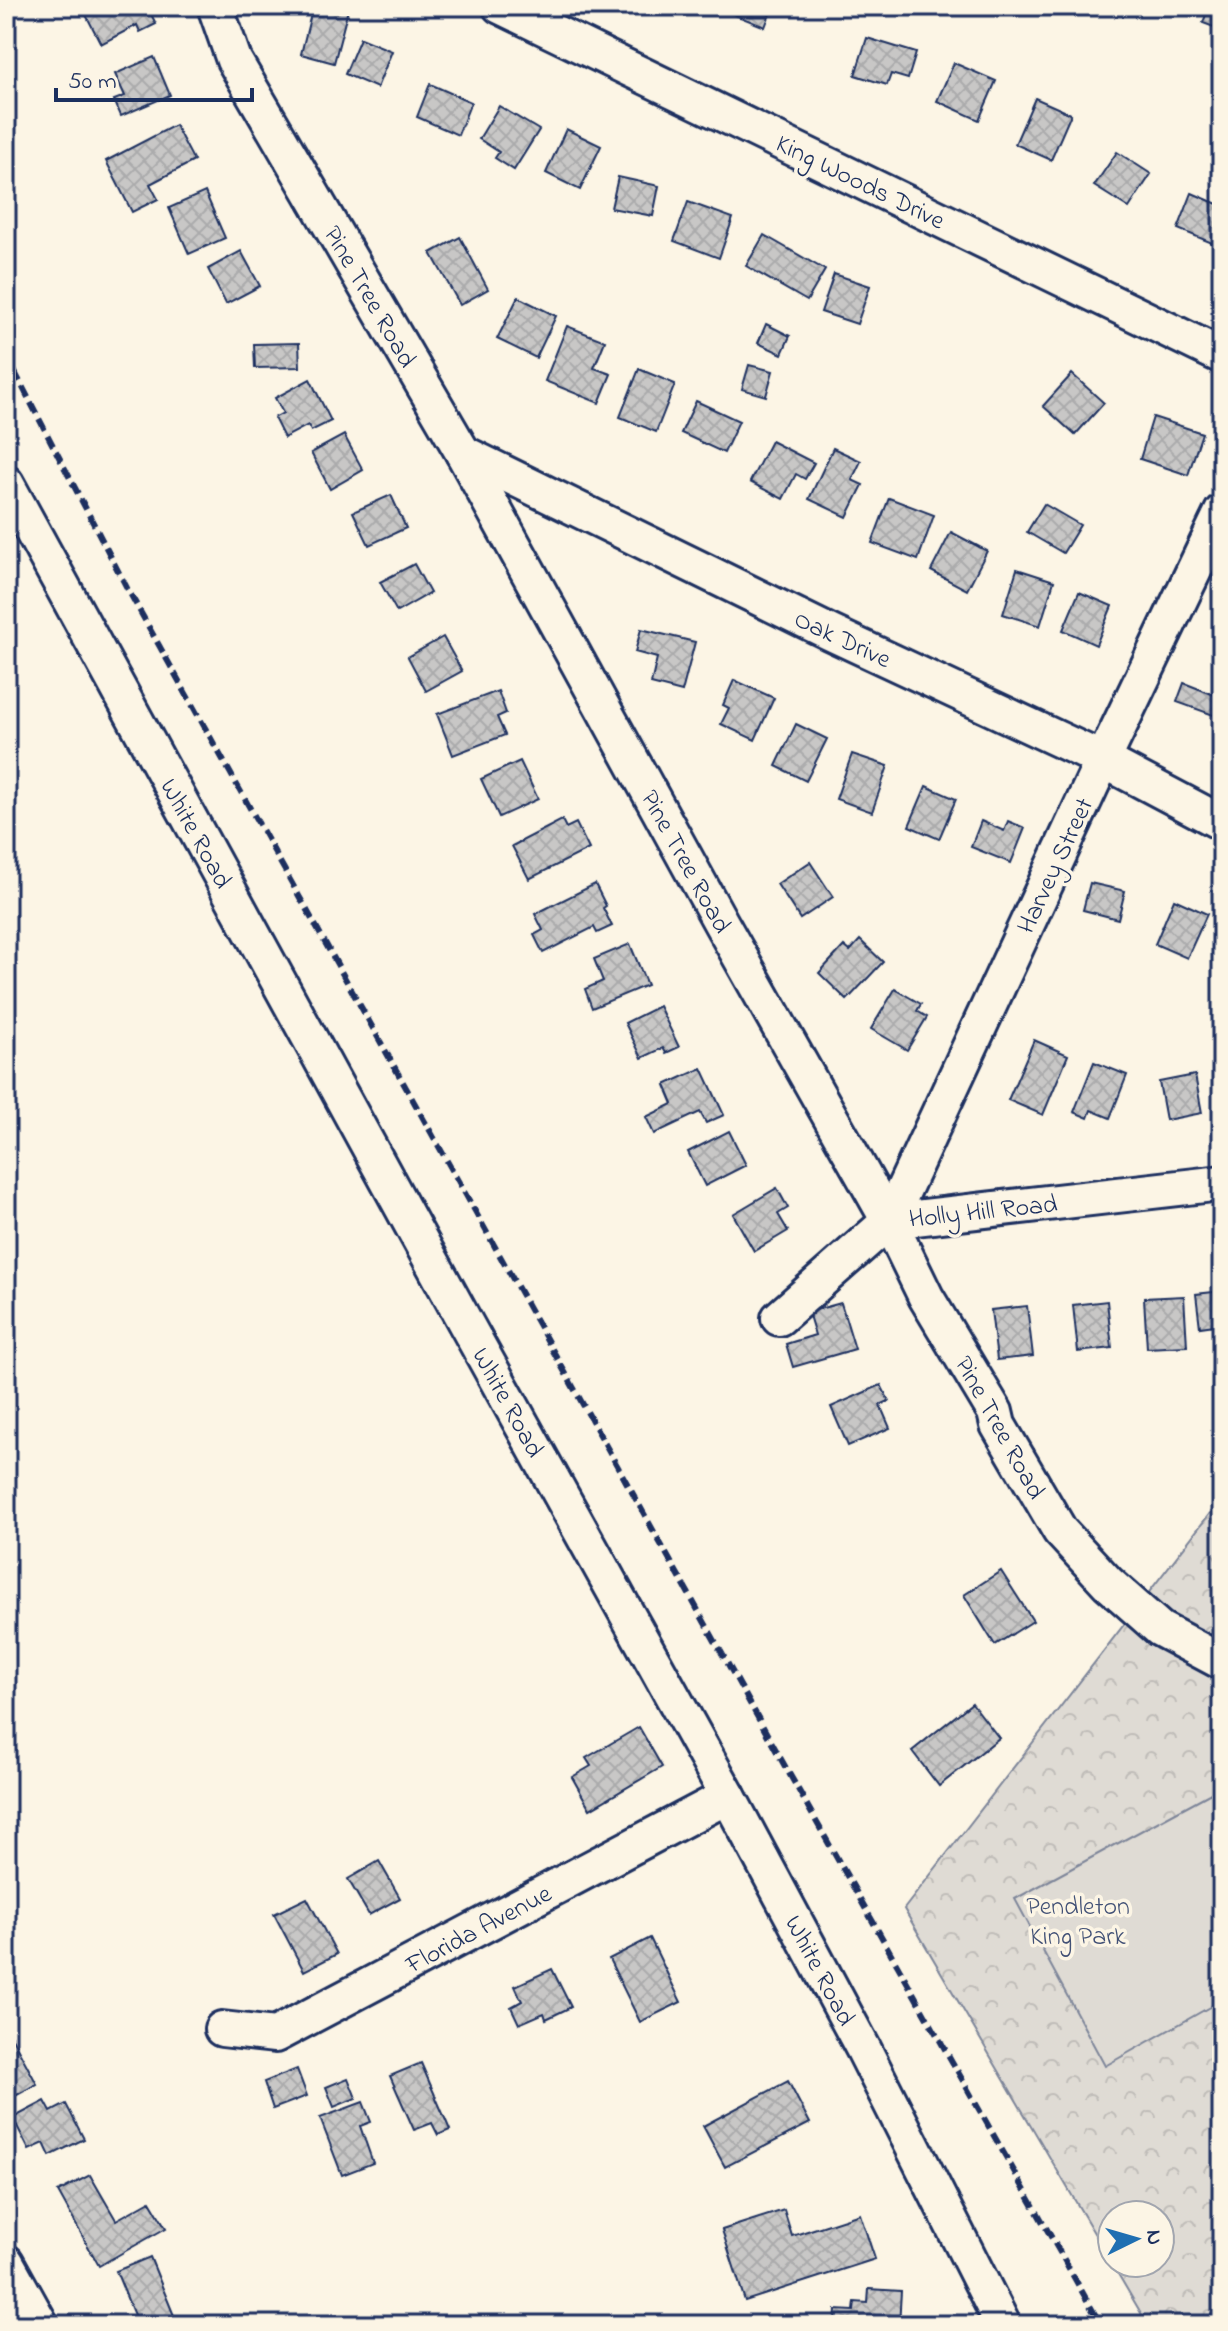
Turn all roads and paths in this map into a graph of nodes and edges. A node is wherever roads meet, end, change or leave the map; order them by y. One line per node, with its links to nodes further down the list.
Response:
1 (215, 6): 4 (street, Pine Tree Road)
2 (500, 6): 3 (street, King Woods Drive)
3 (1222, 356)
4 (463, 453): 7 (street, Oak Drive); 10 (street, Pine Tree Road)
5 (6, 483): 13 (street, White Road)
6 (1222, 512): 7 (street, Harvey Street)
7 (1103, 760): 8 (street, Oak Drive); 10 (street, Harvey Street)
8 (1222, 823)
9 (1222, 1183): 10 (street, Holly Hill Road)
10 (889, 1221): 11 (street, Holly Hill Road); 12 (street, Pine Tree Road)
11 (779, 1318)
12 (1222, 1662)
13 (728, 1796): 14 (street, Florida Avenue); 17 (street, White Road)
14 (222, 2029)
15 (6, 2262): 16 (street)
16 (41, 2325)
17 (1003, 2325)

